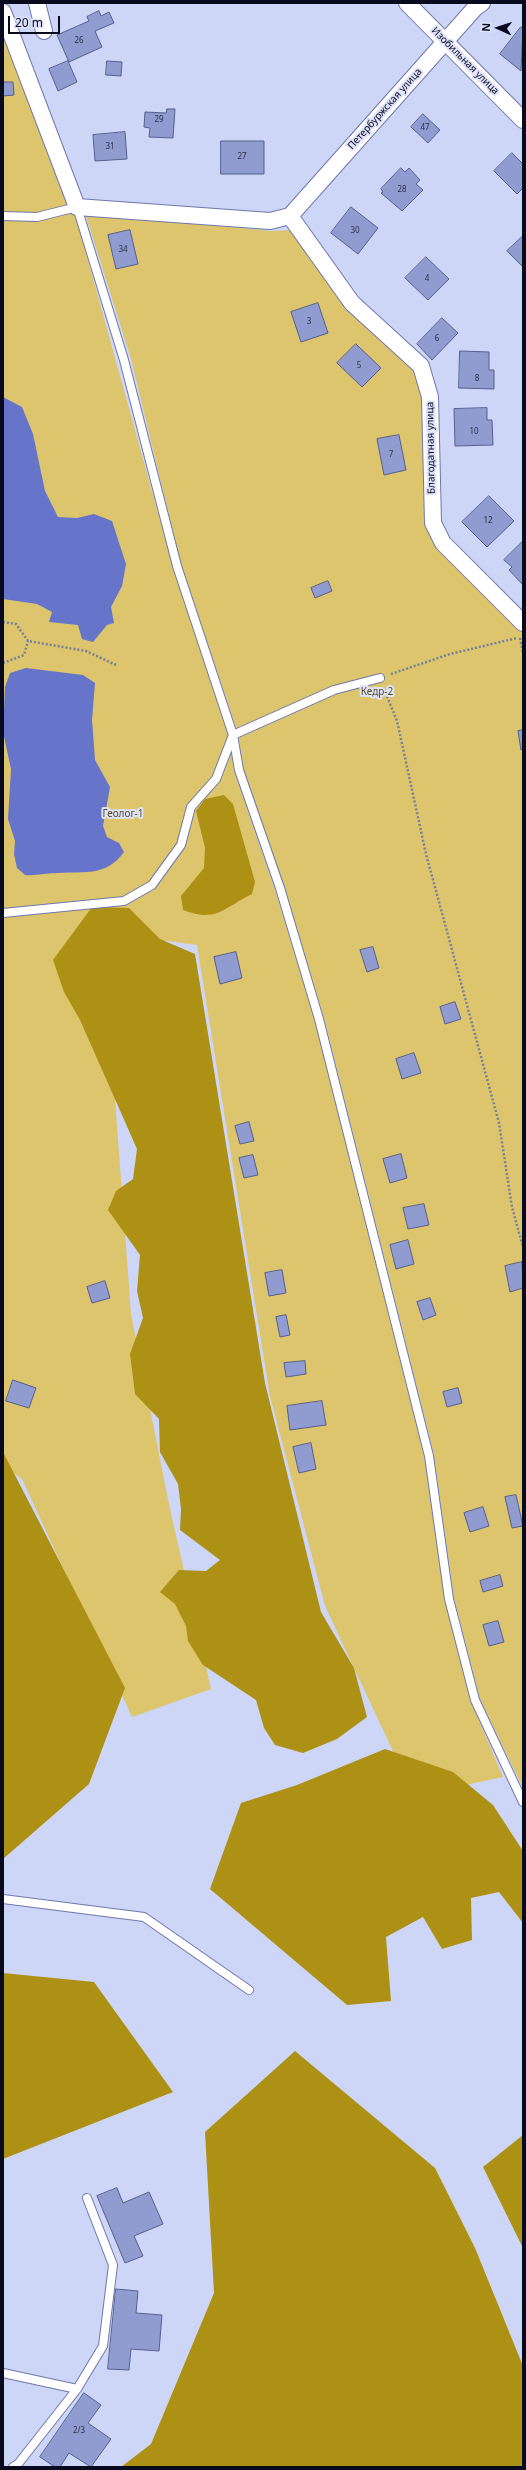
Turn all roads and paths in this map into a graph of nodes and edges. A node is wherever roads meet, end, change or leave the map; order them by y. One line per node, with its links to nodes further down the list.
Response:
1 (36, 3): 5 (street)
2 (407, 3): 6 (street, Изобильная улица)
3 (482, 3): 6 (street, Петербуржская улица)
4 (3, 12): 8 (street)
5 (44, 31)
6 (446, 41): 7 (street, Изобильная улица); 10 (street, Петербуржская улица)
7 (523, 120)
8 (77, 206): 9 (lane); 10 (street); 19 (lane)
9 (3, 216)
10 (290, 216): 12 (street, Благодатная улица)
11 (3, 622): 14 (path)
12 (521, 630): 13 (path); 15 (path); 18 (path)
13 (523, 634)
14 (28, 641): 16 (path); 17 (path)
15 (523, 653)
16 (3, 663)
17 (116, 665)
18 (380, 678): 19 (lane); 21 (path)
19 (233, 734): 20 (lane); 22 (lane)
20 (3, 913)
21 (523, 1247)
22 (523, 1802)
23 (3, 1899): 24 (lane)
24 (249, 1990)
25 (87, 2198): 27 (lane)
26 (3, 2373): 27 (lane)
27 (77, 2389): 28 (lane)
28 (13, 2467)

